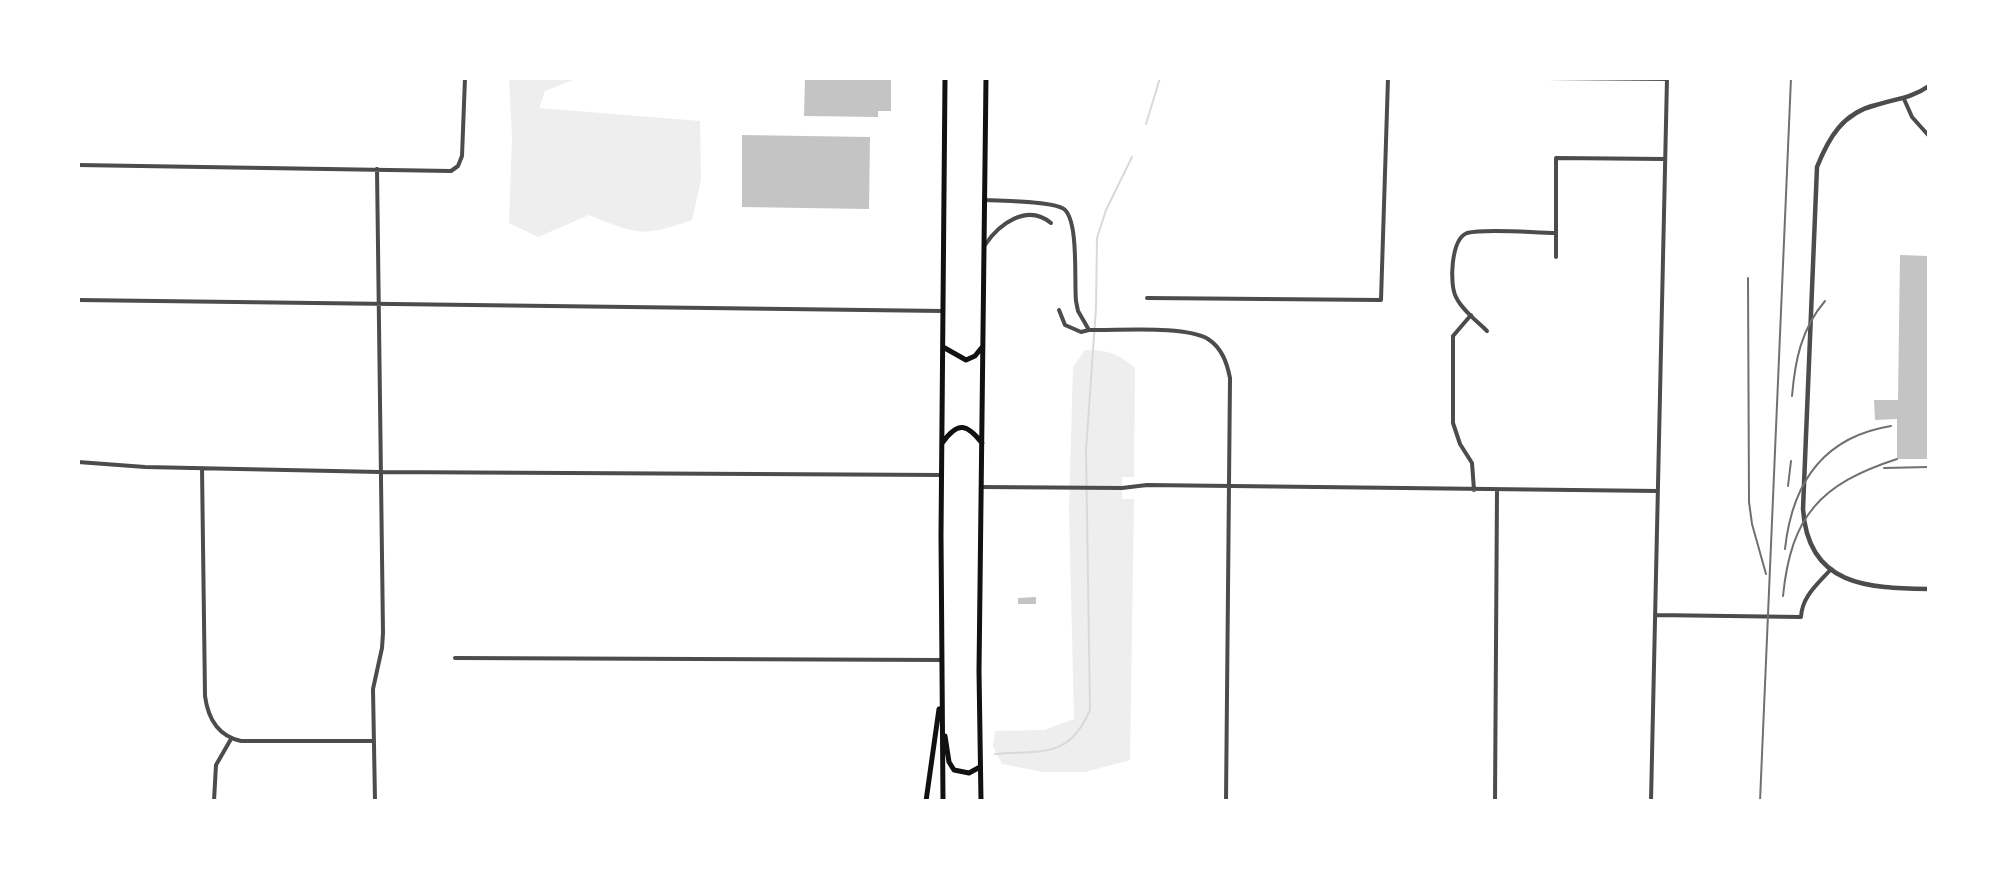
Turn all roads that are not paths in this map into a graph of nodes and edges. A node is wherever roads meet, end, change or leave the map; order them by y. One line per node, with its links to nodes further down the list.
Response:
1 (465, 78): 12 (street)
2 (945, 78): 22 (main road)
3 (986, 78): 13 (main road)
4 (1388, 78): 18 (street)
5 (1546, 78): 6 (street)
6 (1667, 79): 10 (street)
7 (1929, 86): 8 (street)
8 (1904, 99): 9 (street); 39 (street)
9 (1929, 136)
10 (1665, 159): 15 (street); 38 (street)
11 (78, 165): 12 (street)
12 (377, 169): 20 (street)
13 (985, 200): 16 (main road); 24 (street)
14 (1051, 223): 16 (street)
15 (1556, 233): 17 (street); 23 (street)
16 (984, 245): 26 (main road)
17 (1556, 257)
18 (1147, 298)
19 (78, 300): 20 (street)
20 (378, 303): 22 (street); 32 (street)
21 (1059, 310): 24 (street)
22 (943, 311): 27 (main road)
23 (1471, 315): 25 (street); 36 (street)
24 (1089, 330): 35 (street)
25 (1487, 332)
26 (984, 344): 27 (main road); 28 (main road)
27 (943, 347): 29 (main road)
28 (982, 443): 29 (main road); 34 (main road)
29 (942, 444): 33 (main road)
30 (78, 462): 31 (street)
31 (202, 468): 32 (street); 46 (street)
32 (380, 472): 33 (street); 47 (street)
33 (942, 475): 43 (main road)
34 (981, 487): 35 (street); 48 (main road)
35 (1228, 488): 36 (street); 54 (street)
36 (1474, 490): 37 (street)
37 (1497, 490): 38 (street); 55 (street)
38 (1658, 491): 41 (street)
39 (1831, 569): 40 (street); 41 (street)
40 (1929, 589)
41 (1655, 615): 56 (street)
42 (455, 658): 43 (street)
43 (941, 660): 44 (main road)
44 (942, 696): 45 (main road); 51 (main road)
45 (942, 720): 48 (main road); 52 (main road)
46 (231, 739): 47 (street); 49 (street)
47 (374, 741): 50 (street)
48 (980, 768): 53 (main road)
49 (214, 801)
50 (375, 801)
51 (926, 801)
52 (942, 801)
53 (981, 801)
54 (1226, 801)
55 (1495, 801)
56 (1651, 801)

